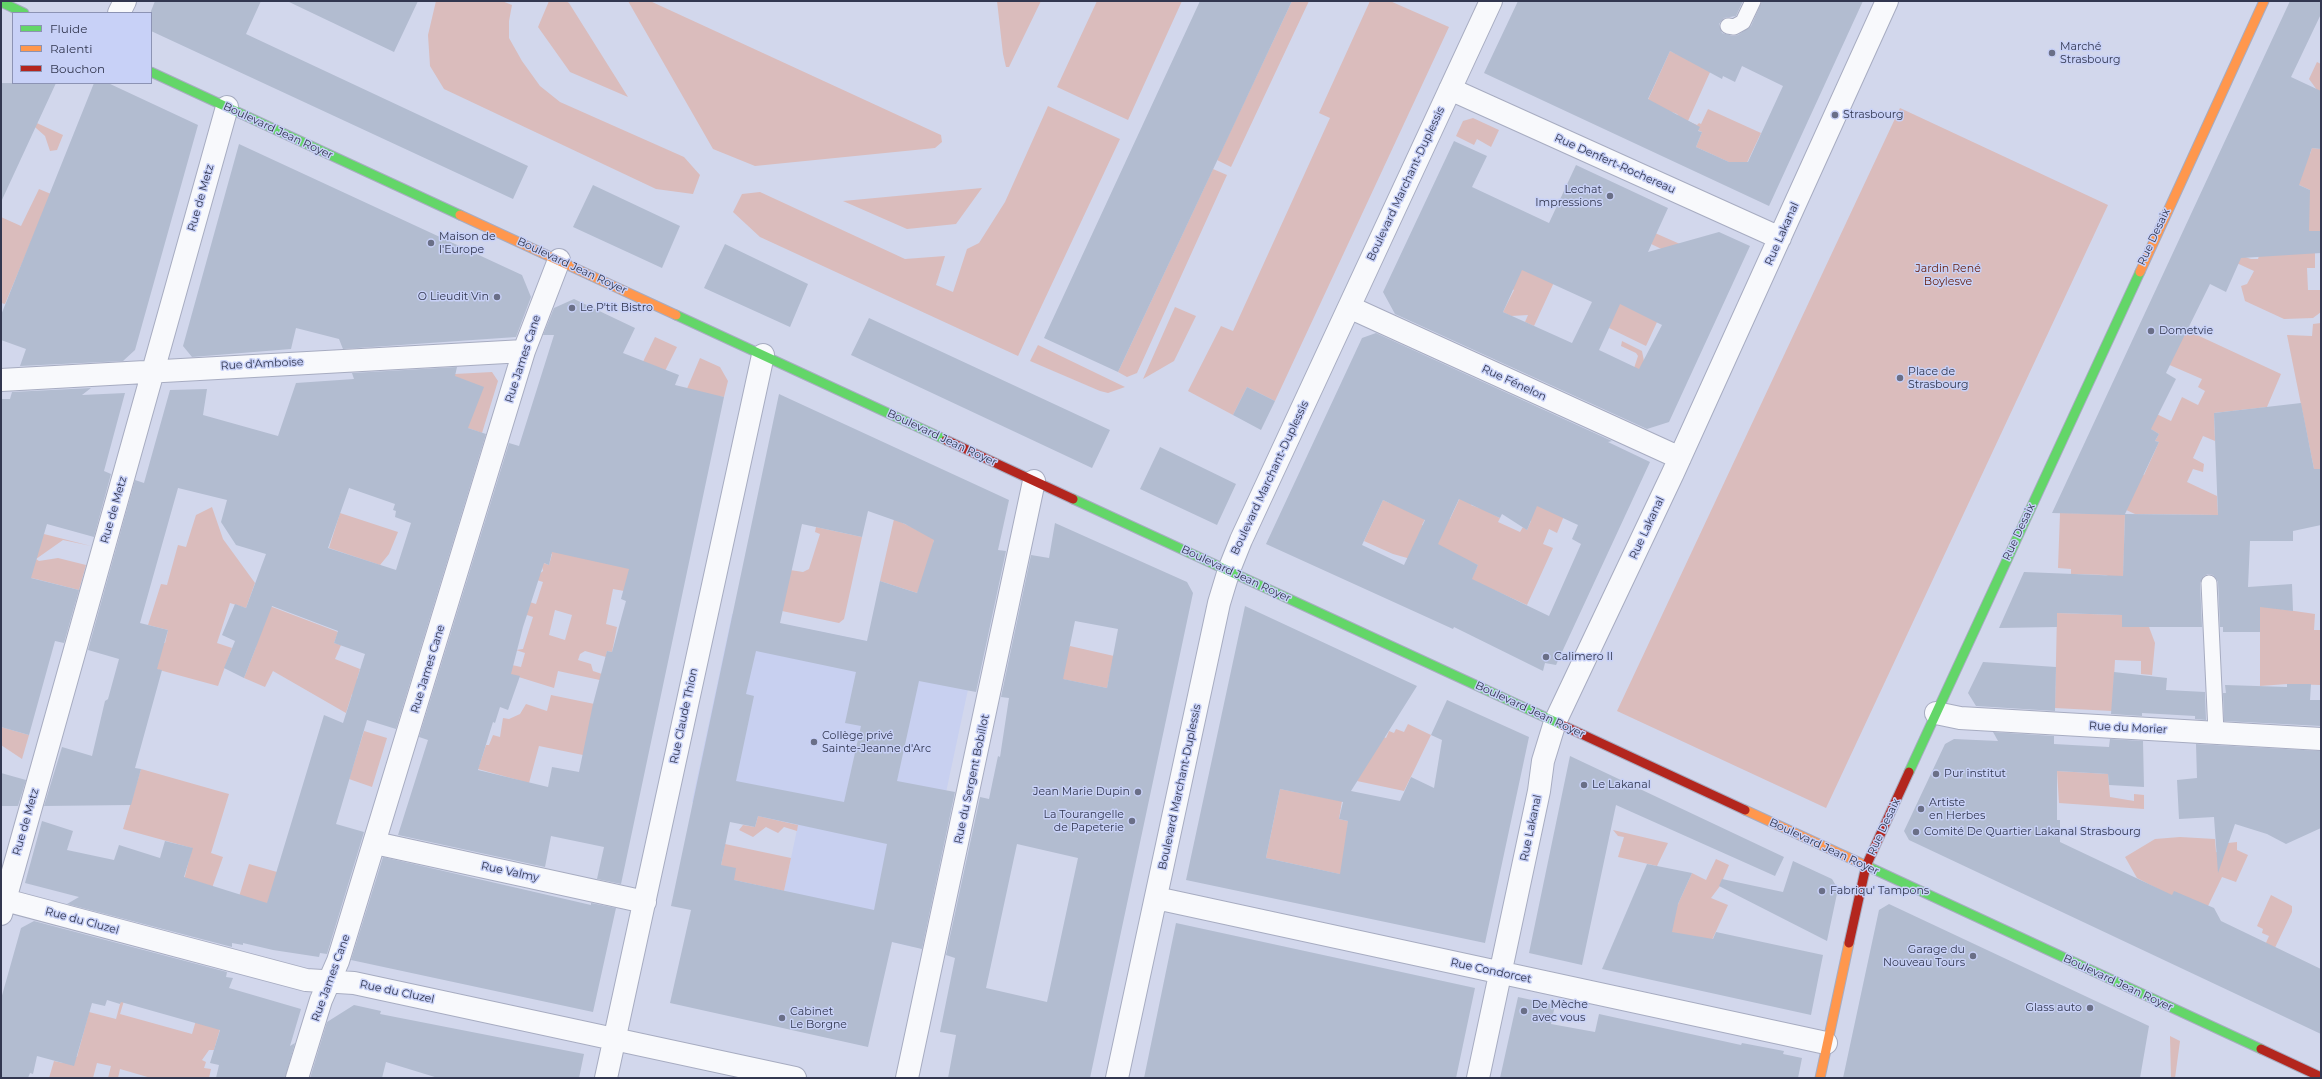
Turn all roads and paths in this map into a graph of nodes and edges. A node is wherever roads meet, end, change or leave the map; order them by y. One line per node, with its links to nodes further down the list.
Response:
1 (125, 1): 8 (street)
2 (1491, 1): 11 (street, Boulevard Marchant-Duplessis)
3 (1753, 1): 9 (lane)
4 (1887, 1): 13 (street, Rue Lakanal)
5 (2264, 1): 24 (street, Rue Desaix)
6 (1, 2): 7 (street)
7 (22, 12)
8 (120, 12)
9 (1728, 26)
10 (152, 72): 12 (street, Boulevard Jean Royer)
11 (1450, 88): 13 (street, Rue Denfert-Rochereau); 15 (street, Boulevard Marchant-Duplessis)
12 (227, 107): 14 (street, Boulevard Jean Royer); 18 (street, Rue de Metz)
13 (1780, 238): 20 (street, Rue Lakanal)
14 (560, 260): 16 (street, Rue James Cane); 17 (street, Boulevard Jean Royer)
15 (1349, 307): 20 (street, Rue Fénelon); 22 (street, Boulevard Marchant-Duplessis)
16 (524, 351): 18 (street, Rue d'Amboise); 28 (street, Rue James Cane)
17 (763, 355): 21 (street, Boulevard Jean Royer); 31 (street, Rue Claude Thion)
18 (152, 371): 19 (street, Rue d'Amboise); 32 (street, Rue de Metz)
19 (1, 380)
20 (1680, 458): 25 (street, Rue Lakanal)
21 (1034, 481): 22 (street, Boulevard Jean Royer); 41 (street, Rue du Sergent Bobillot)
22 (1229, 570): 25 (street, Boulevard Jean Royer); 30 (street, Boulevard Marchant-Duplessis)
23 (2209, 583): 26 (lane)
24 (1936, 713): 26 (street, Rue du Morier); 29 (street, Rue Desaix)
25 (1555, 722): 29 (street, Boulevard Jean Royer); 33 (street, Rue Lakanal)
26 (2216, 732): 27 (street, Rue du Morier)
27 (2321, 739)
28 (374, 843): 31 (street, Rue Valmy); 34 (street, Rue James Cane)
29 (1866, 866): 36 (street, Rue Desaix); 37 (street, Boulevard Jean Royer)
30 (1156, 898): 33 (street, Rue Condorcet); 42 (street, Boulevard Marchant-Duplessis)
31 (645, 902): 35 (street, Rue Claude Thion)
32 (2, 904): 34 (street, Rue du Cluzel)
33 (1501, 973): 36 (street, Rue Condorcet); 43 (street, Rue Lakanal)
34 (330, 982): 35 (street, Rue du Cluzel); 38 (street, Rue James Cane)
35 (615, 1039): 39 (street, Rue Claude Thion); 40 (street, Rue du Cluzel)
36 (1826, 1043): 44 (street, Rue Desaix)
37 (2321, 1077)
38 (297, 1078)
39 (606, 1078)
40 (796, 1078)
41 (907, 1078)
42 (1117, 1078)
43 (1478, 1078)
44 (1820, 1078)

